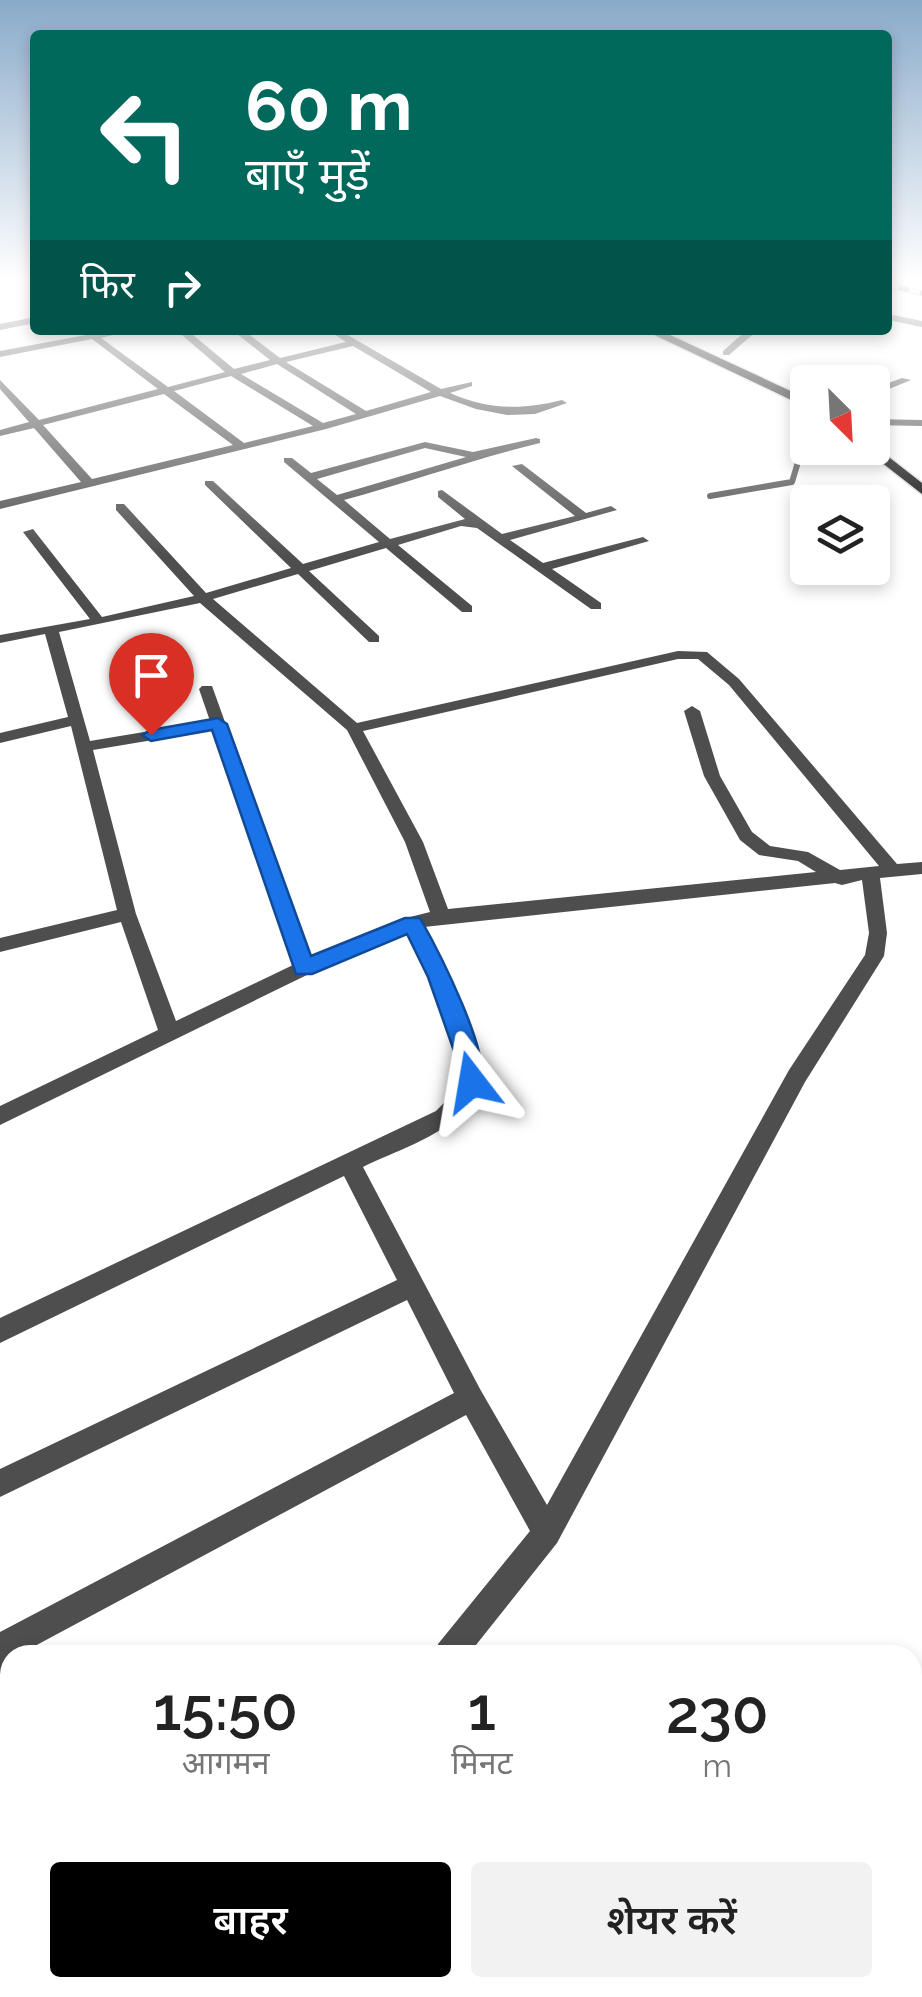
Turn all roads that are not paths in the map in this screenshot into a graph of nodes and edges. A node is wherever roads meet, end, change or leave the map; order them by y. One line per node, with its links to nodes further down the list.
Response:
1 (138, 371): 13 (street)
2 (234, 371): 7 (street)
3 (295, 371): 17 (street)
4 (400, 371): 14 (street)
5 (738, 371): 15 (main road)
6 (762, 371): 11 (main road)
7 (231, 372): 13 (street); 21 (street)
8 (906, 380): 12 (street)
9 (0, 383): 19 (street)
10 (468, 384): 14 (street)
11 (790, 385)
12 (890, 386)
13 (161, 389): 19 (street); 24 (street)
14 (437, 394): 16 (street); 17 (street)
15 (790, 396)
16 (562, 403)
17 (366, 415): 21 (street)
18 (890, 422): 20 (street)
19 (39, 423): 22 (street); 33 (street)
20 (922, 423)
21 (322, 426): 24 (street)
22 (0, 433)
23 (536, 441): 26 (street)
24 (242, 446): 33 (street)
25 (890, 449): 31 (main road)
26 (479, 455): 32 (street); 38 (street)
27 (288, 460): 32 (street)
28 (890, 463): 35 (main road)
29 (797, 465): 37 (lane)
30 (518, 466): 42 (street)
31 (922, 474)
32 (310, 477): 38 (street)
33 (88, 482): 39 (street)
34 (209, 483): 49 (street)
35 (922, 490)
36 (442, 494): 43 (street)
37 (710, 496)
38 (336, 499): 47 (street)
39 (0, 505)
40 (120, 506): 50 (street)
41 (611, 510): 42 (street)
42 (584, 517): 45 (street)
43 (476, 522): 45 (street); 47 (street)
44 (28, 532): 53 (street)
45 (501, 538): 48 (street)
46 (643, 541): 48 (street)
47 (388, 542): 49 (street); 52 (street)
48 (543, 567): 51 (street)
49 (300, 568): 50 (street); 55 (street)
50 (203, 598): 53 (street); 61 (street)
51 (596, 606)
52 (468, 609)
53 (99, 622): 54 (street)
54 (51, 629): 56 (street); 59 (street)
55 (374, 638)
56 (0, 639)
57 (207, 689): 60 (street)
58 (692, 710): 66 (street)
59 (76, 720): 62 (street); 63 (street)
60 (218, 724): 63 (street); 71 (street)
61 (354, 728): 65 (street); 68 (street)
62 (0, 738)
63 (84, 747): 67 (street)
64 (922, 868): 65 (street)
65 (883, 874): 66 (street); 79 (street)
66 (842, 879): 68 (street)
67 (126, 914): 70 (street); 72 (street)
68 (441, 916): 69 (street)
69 (412, 923): 71 (street); 74 (street)
70 (0, 945)
71 (304, 968): 72 (street)
72 (170, 1034): 73 (street)
73 (0, 1116)
74 (350, 1164): 75 (street); 76 (street)
75 (414, 1284): 77 (street); 78 (street)
76 (0, 1332)
77 (471, 1398): 79 (street); 80 (street)
78 (0, 1483)
79 (548, 1533): 81 (street)
80 (6, 1645)
81 (458, 1645)

